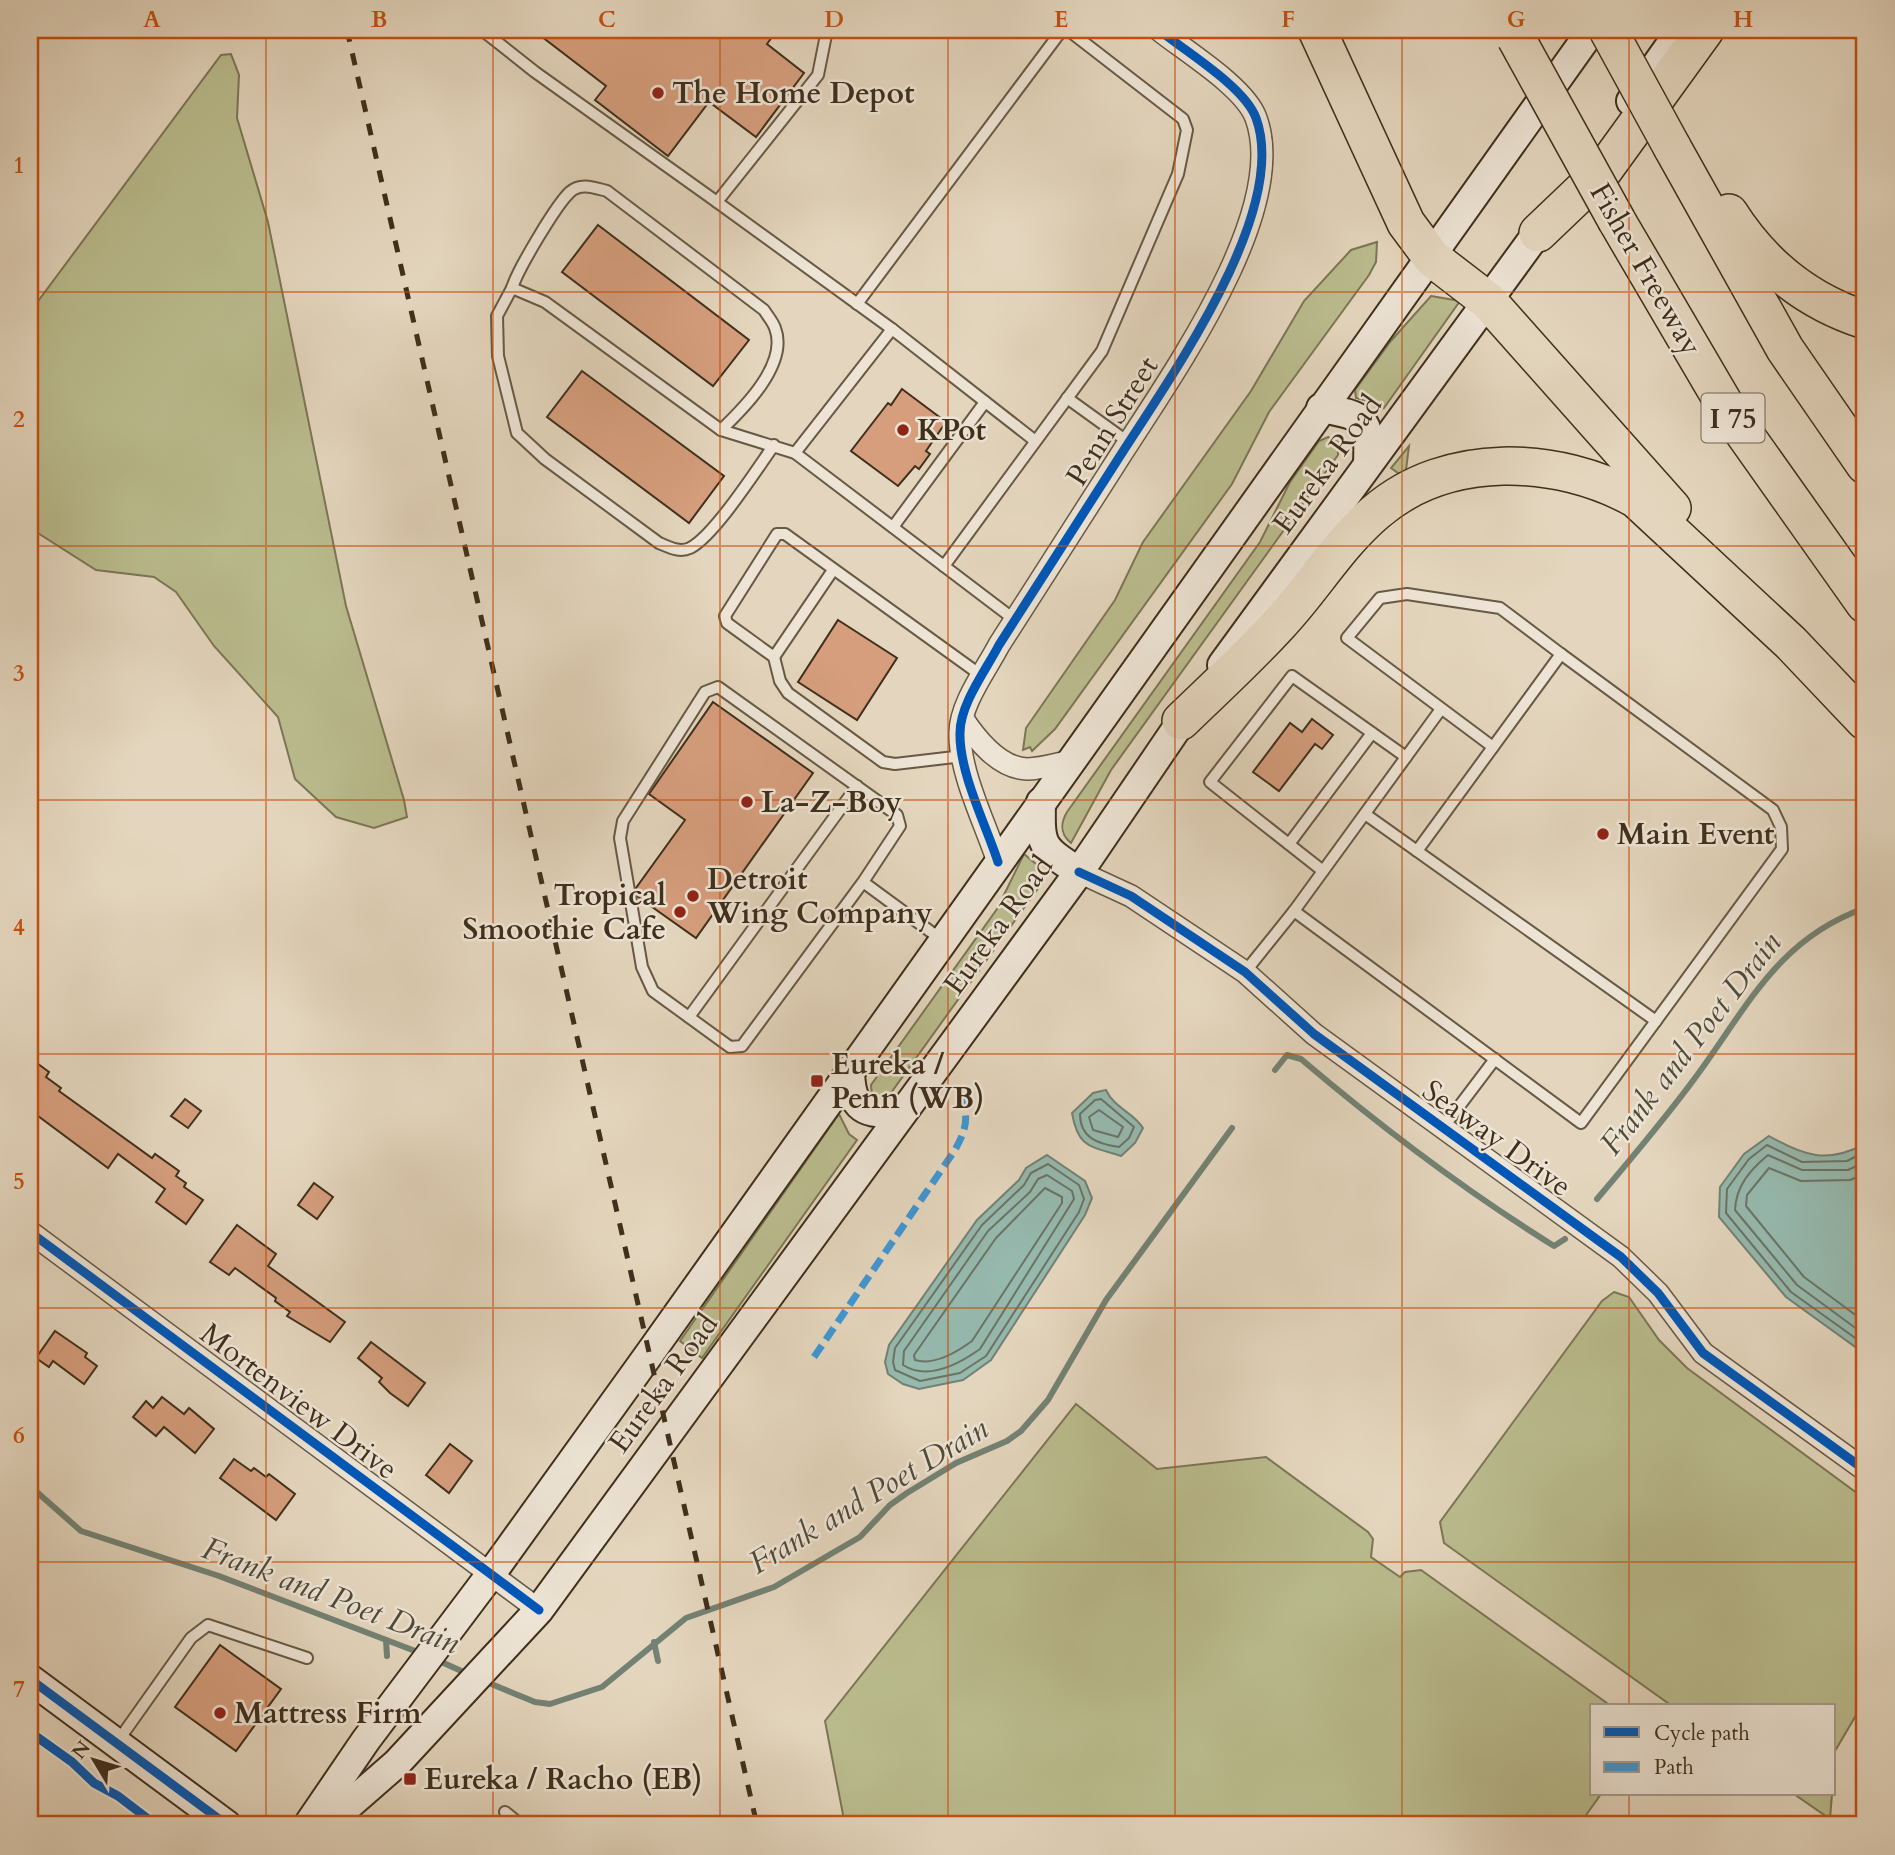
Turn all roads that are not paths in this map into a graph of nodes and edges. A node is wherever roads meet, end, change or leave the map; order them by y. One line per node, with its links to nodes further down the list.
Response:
1 (482, 30): 13 (lane)
2 (827, 30): 13 (lane)
3 (1062, 30): 18 (lane)
4 (1068, 30): 21 (lane)
5 (1159, 30): 26 (street, Penn Street)
6 (1317, 30): 15 (highway)
7 (1592, 30): 15 (main road, Eureka Road)
8 (1608, 30): 12 (highway, I 75, bridge)
9 (1681, 30): 14 (main road, Eureka Road)
10 (1705, 30): 14 (highway)
11 (1514, 34): 34 (highway, Fisher Freeway / I 75, bridge)
12 (1672, 147): 19 (highway); 30 (highway, I 75)
13 (717, 202): 18 (lane)
14 (1538, 233): 17 (main road, Eureka Road)
15 (1432, 258): 17 (highway); 23 (main road, Eureka Road)
16 (512, 288): 24 (lane); 24 (lane); 27 (lane)
17 (1488, 301): 29 (main road, Eureka Road); 36 (highway)
18 (857, 304): 20 (lane)
19 (1865, 320)
20 (892, 329): 22 (lane); 28 (lane)
21 (1067, 398): 25 (lane); 26 (lane)
22 (985, 402): 25 (lane); 31 (lane)
23 (1321, 408): 29 (main road); 48 (main road, Eureka Road)
24 (721, 430): 27 (lane)
25 (1034, 440): 32 (lane)
26 (1128, 442): 35 (street, Penn Street)
27 (774, 445): 28 (lane)
28 (795, 453): 31 (lane)
29 (1367, 463): 42 (main road, Eureka Road)
30 (1865, 465)
31 (893, 527): 32 (lane)
32 (944, 566): 35 (lane)
33 (833, 570): 38 (lane); 38 (lane); 39 (lane)
34 (1865, 604)
35 (1015, 620): 39 (street, Penn Street)
36 (1791, 643): 42 (highway); 43 (highway)
37 (1561, 654): 40 (lane); 45 (lane); 62 (lane)
38 (774, 657): 46 (lane)
39 (982, 676): 41 (street, Penn Street)
40 (1441, 709): 45 (lane); 47 (lane)
41 (963, 719): 46 (street, Penn Street); 48 (street)
42 (1181, 721): 56 (main road, Eureka Road)
43 (1865, 721)
44 (1373, 733): 47 (lane); 52 (lane); 52 (lane)
45 (1493, 747): 53 (lane)
46 (963, 756): 54 (street, Penn Street)
47 (1406, 757): 51 (lane)
48 (1071, 761): 50 (main road, Eureka Road)
49 (857, 786): 57 (lane); 61 (lane); 61 (lane)
50 (1041, 802): 54 (main road, Eureka Road); 56 (main road)
51 (1365, 814): 53 (lane); 55 (lane)
52 (1289, 845): 55 (lane)
53 (1417, 851): 62 (lane)
54 (999, 862): 59 (main road, Eureka Road)
55 (1323, 871): 58 (lane)
56 (1079, 872): 60 (street, Seaway Drive); 65 (main road, Eureka Road)
57 (863, 882): 59 (lane); 61 (lane)
58 (1294, 911): 60 (lane); 63 (lane)
59 (942, 940): 64 (main road, Eureka Road)
60 (1245, 972): 66 (street, Seaway Drive)
61 (689, 1017)
62 (1656, 1021): 63 (lane)
63 (1495, 1059): 66 (lane)
64 (850, 1070): 65 (main road); 69 (main road, Eureka Road)
65 (902, 1113): 70 (main road, Eureka Road)
66 (1442, 1129): 68 (street, Seaway Drive)
67 (30, 1232): 69 (street, Mortenview Drive)
68 (1865, 1470)
69 (491, 1574): 70 (street, Mortenview Drive); 76 (main road, Eureka Road)
70 (539, 1611): 77 (main road, Eureka Road)
71 (307, 1658): 73 (lane)
72 (30, 1679): 73 (main road)
73 (117, 1743): 75 (main road)
74 (505, 1812): 78 (lane)
75 (227, 1825)
76 (307, 1825)
77 (326, 1825)
78 (521, 1825)

